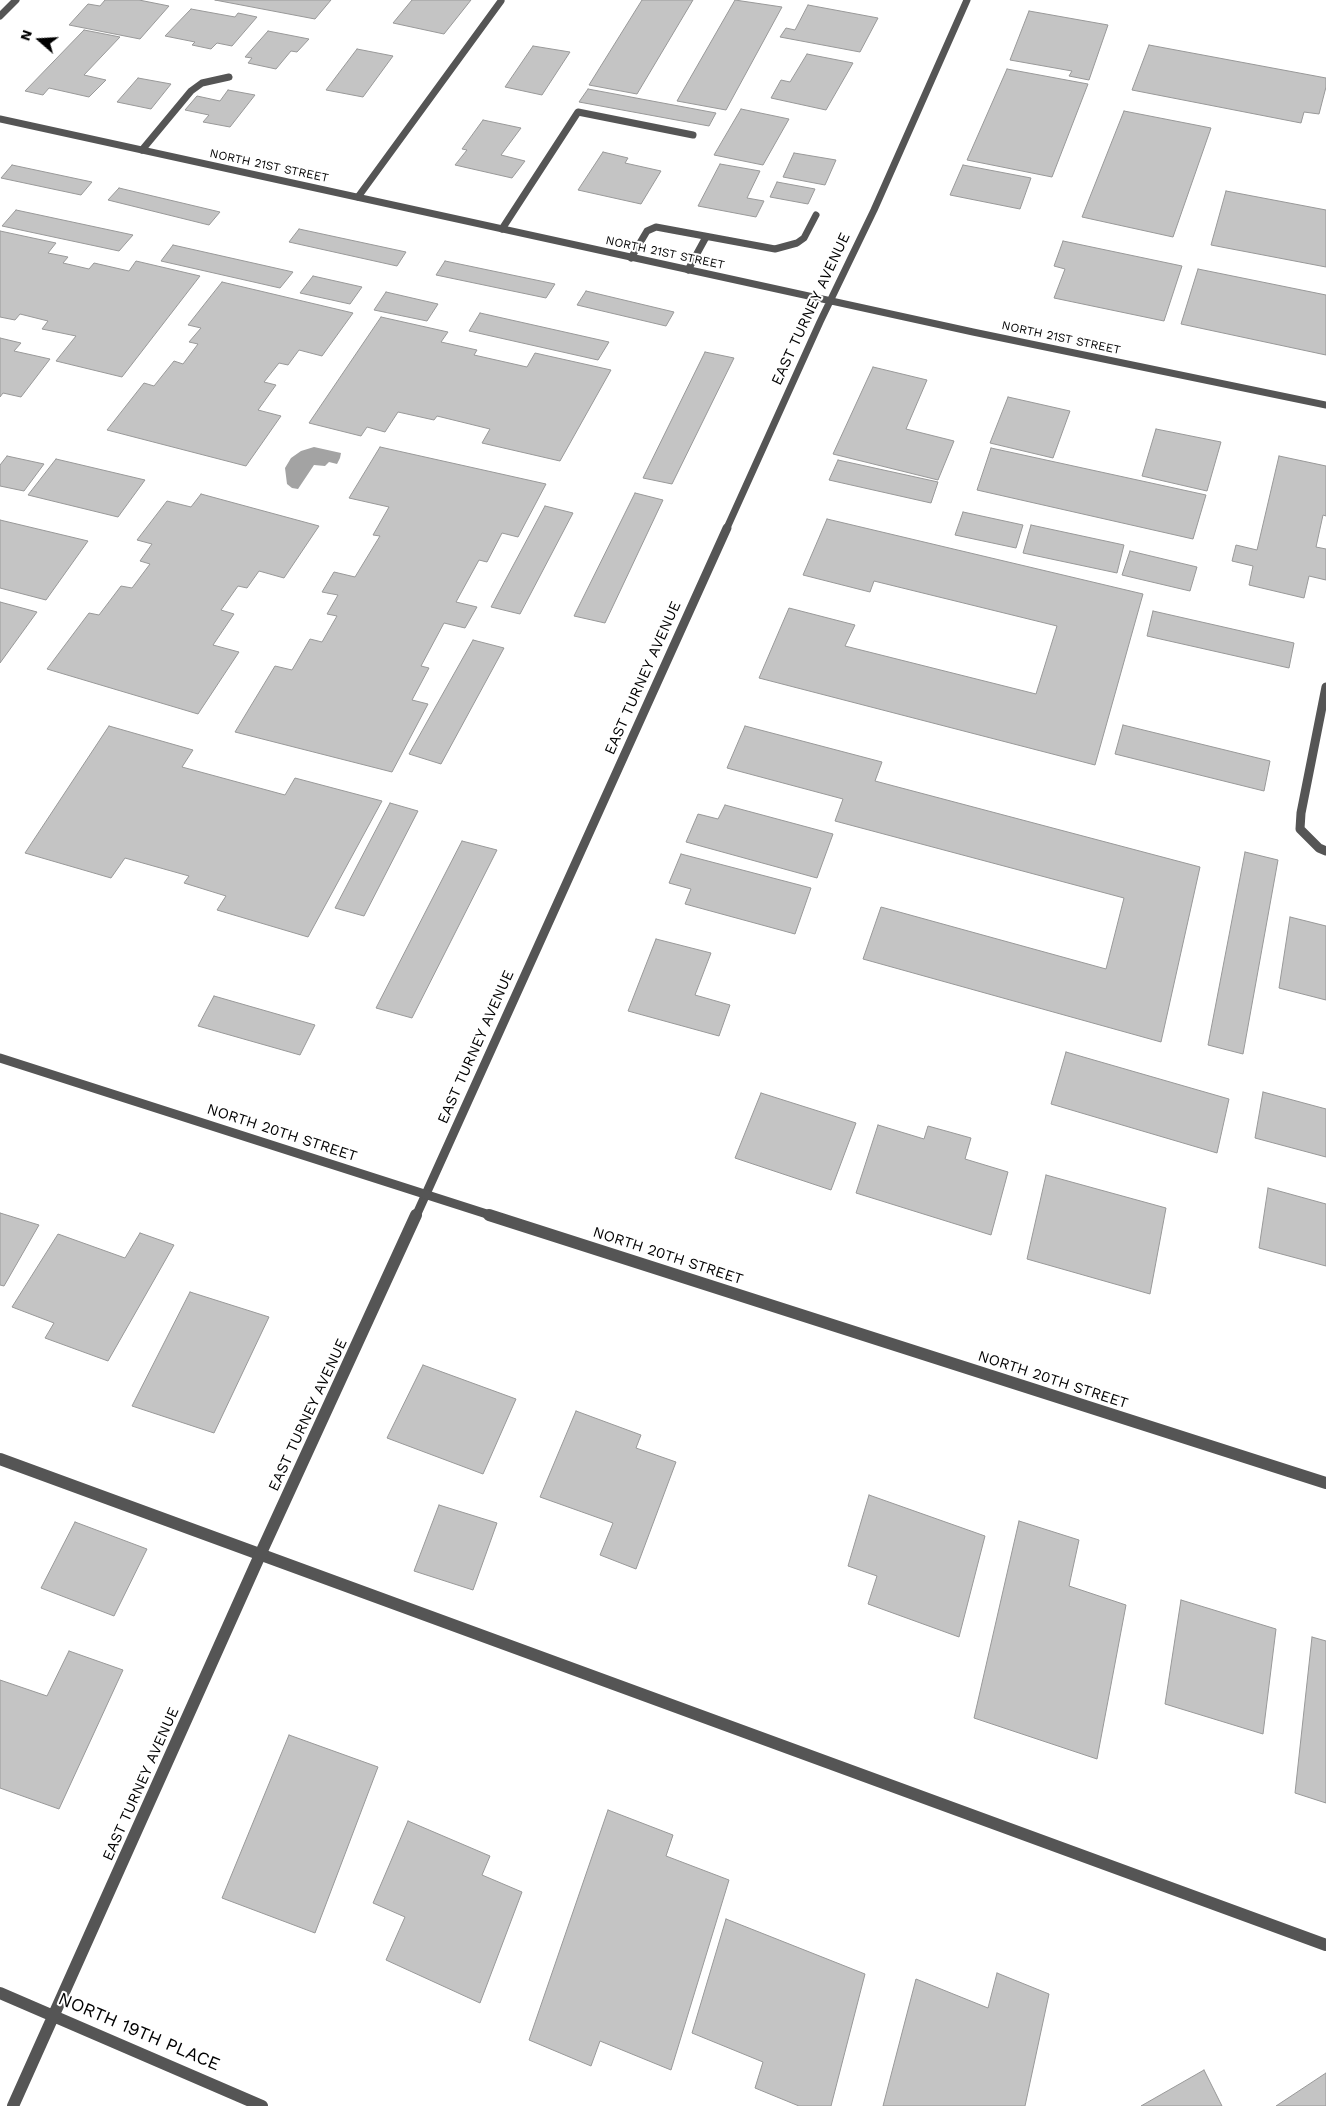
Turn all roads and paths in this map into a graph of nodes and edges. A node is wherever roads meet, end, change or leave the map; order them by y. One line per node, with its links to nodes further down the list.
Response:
1 (16, 0): 4 (street)
2 (967, 0): 15 (street, EAST TURNEY AVENUE)
3 (501, 1): 9 (street)
4 (0, 16)
5 (228, 77): 8 (street)
6 (0, 120): 8 (street, NORTH 21ST STREET)
7 (693, 135): 11 (street)
8 (142, 150): 9 (street, NORTH 21ST STREET)
9 (358, 197): 11 (street, NORTH 21ST STREET)
10 (816, 215): 12 (street)
11 (502, 229): 13 (street, NORTH 21ST STREET)
12 (706, 237): 13 (street); 14 (street)
13 (631, 258): 14 (street, NORTH 21ST STREET)
14 (688, 270): 15 (street, NORTH 21ST STREET)
15 (830, 300): 16 (street, NORTH 21ST STREET); 20 (street, EAST TURNEY AVENUE)
16 (1326, 405)
17 (1326, 687): 18 (street)
18 (1326, 851)
19 (0, 1058): 20 (street, NORTH 20TH STREET)
20 (426, 1194): 22 (street, NORTH 20TH STREET); 23 (street, EAST TURNEY AVENUE)
21 (0, 1459): 23 (street)
22 (1326, 1483)
23 (260, 1555): 24 (street); 26 (street, EAST TURNEY AVENUE)
24 (1326, 1945)
25 (0, 1993): 26 (street, NORTH 19TH PLACE)
26 (54, 2016): 27 (street, EAST TURNEY AVENUE); 28 (street, NORTH 19TH PLACE)
27 (13, 2106)
28 (262, 2106)

